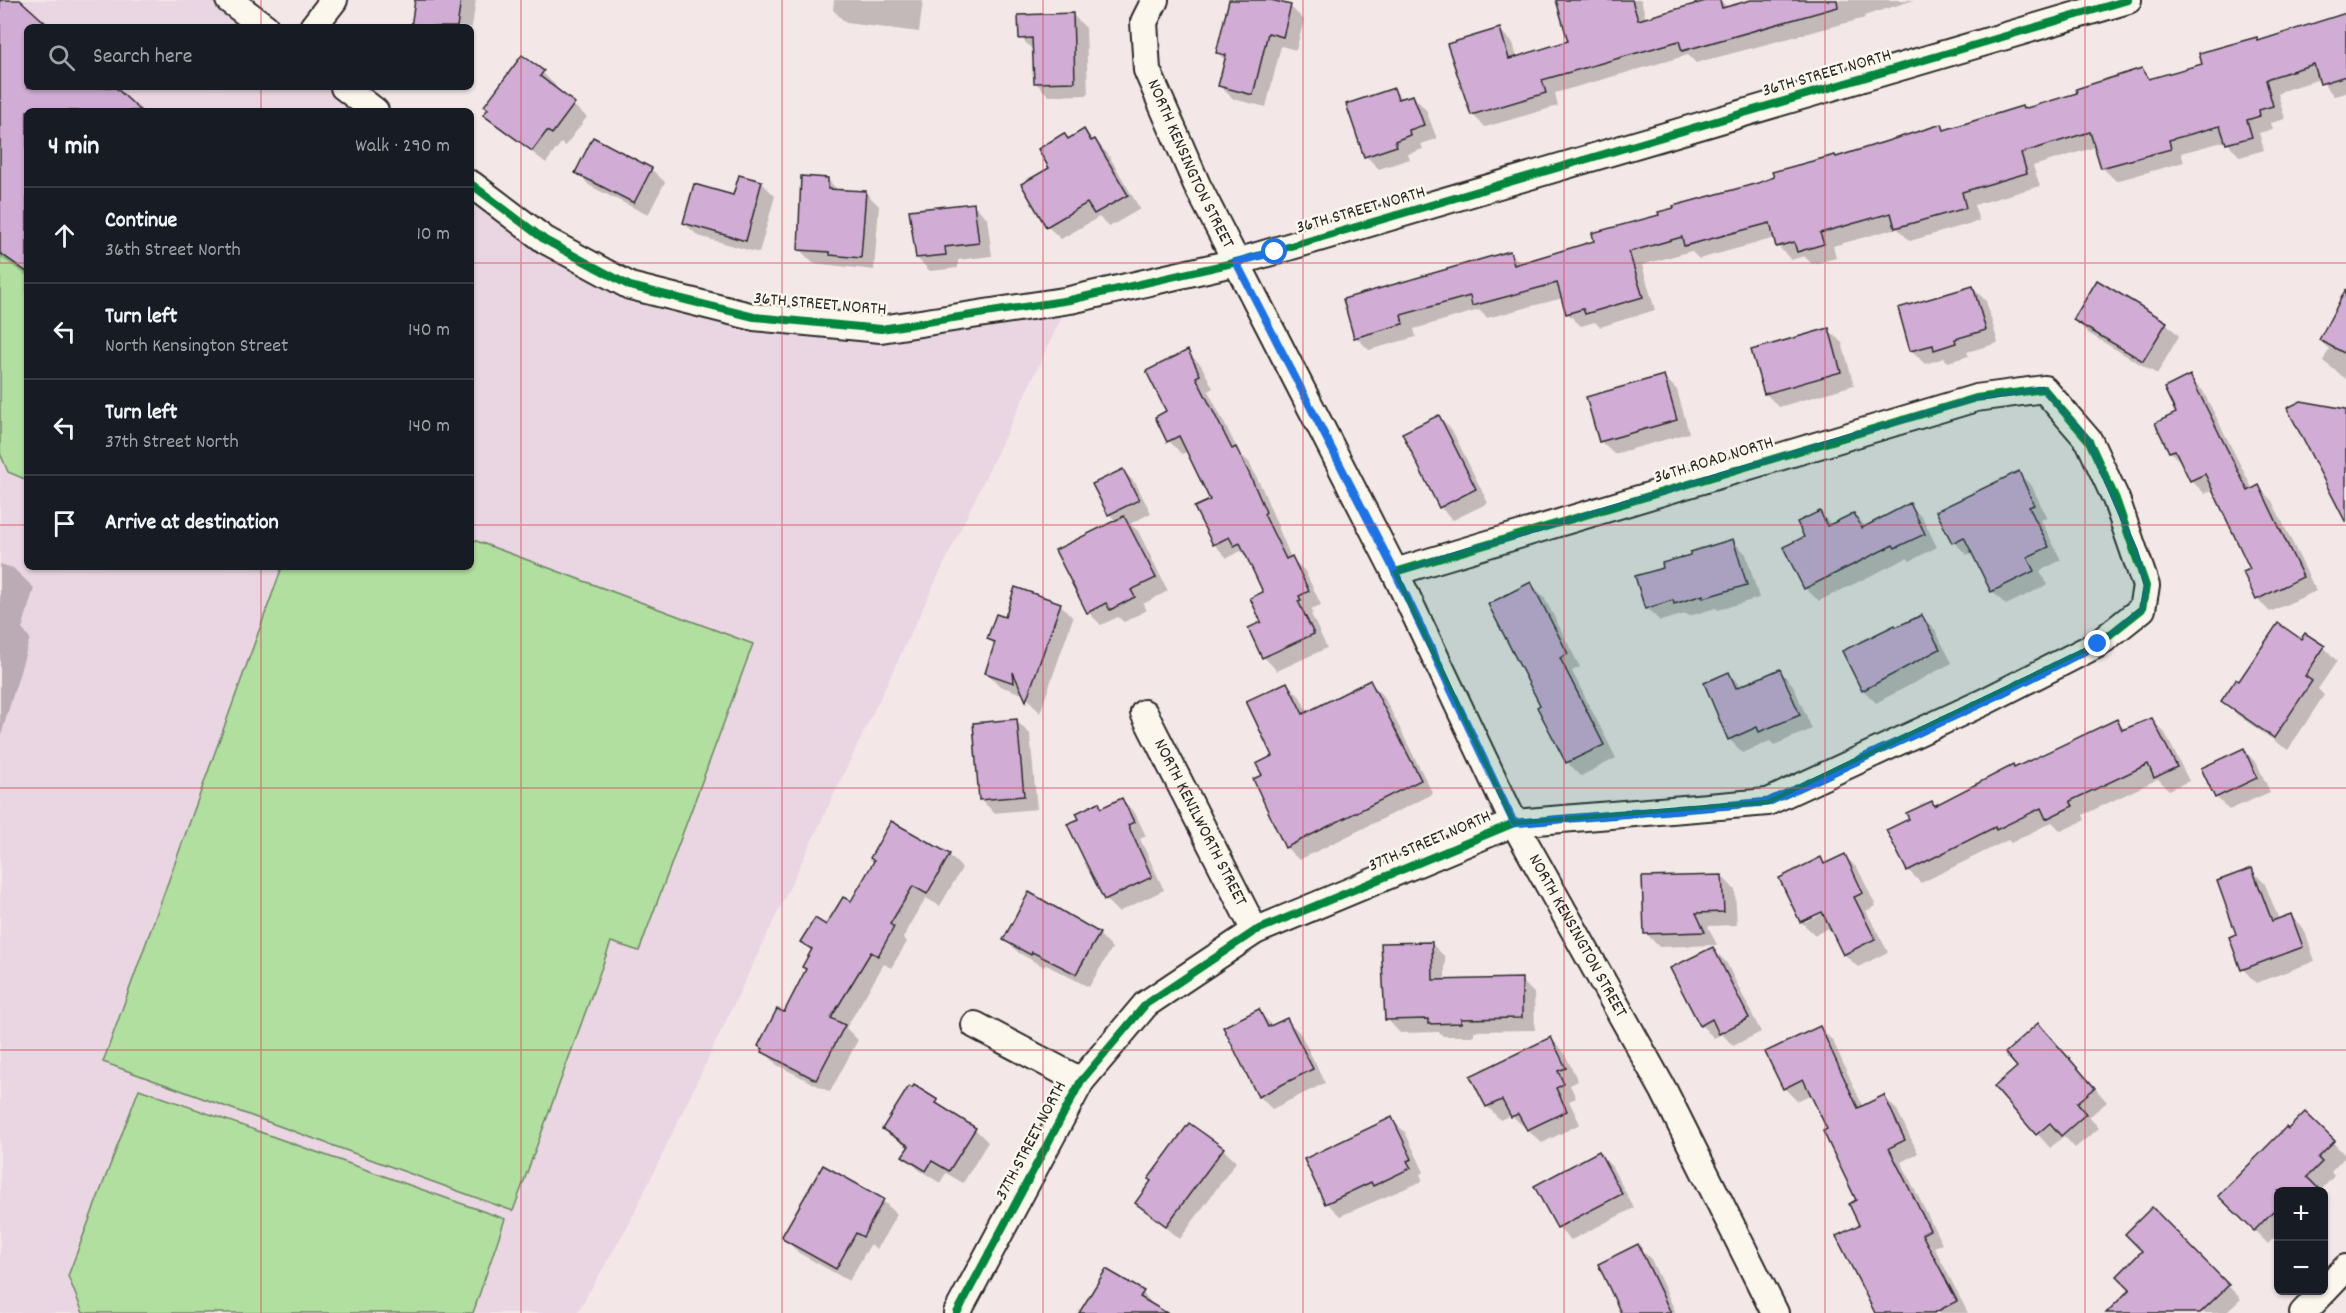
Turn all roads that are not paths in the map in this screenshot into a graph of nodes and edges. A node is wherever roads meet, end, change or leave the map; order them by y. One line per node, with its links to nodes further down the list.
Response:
1 (229, 0): 5 (street)
2 (334, 0): 6 (street)
3 (1155, 0): 10 (street, NORTH KENSINGTON STREET)
4 (2128, 0): 10 (street, 36TH STREET NORTH)
5 (261, 24)
6 (315, 24)
7 (348, 90): 8 (street)
8 (371, 108)
9 (474, 186): 10 (street, 36TH STREET NORTH)
10 (1236, 262): 11 (street, NORTH KENSINGTON STREET)
11 (1395, 572): 12 (street, 36TH ROAD NORTH); 14 (street, NORTH KENSINGTON STREET)
12 (2142, 609): 14 (street, 37TH STREET NORTH)
13 (1144, 713): 15 (street, NORTH KENILWORTH STREET)
14 (1514, 823): 15 (street, 37TH STREET NORTH); 20 (street, NORTH KENSINGTON STREET)
15 (1255, 931): 17 (street, 37TH STREET NORTH)
16 (975, 1025): 17 (street)
17 (1080, 1082): 19 (street, 37TH STREET NORTH)
18 (2346, 1268): 21 (street)
19 (957, 1313)
20 (1775, 1313)
21 (2303, 1313)

